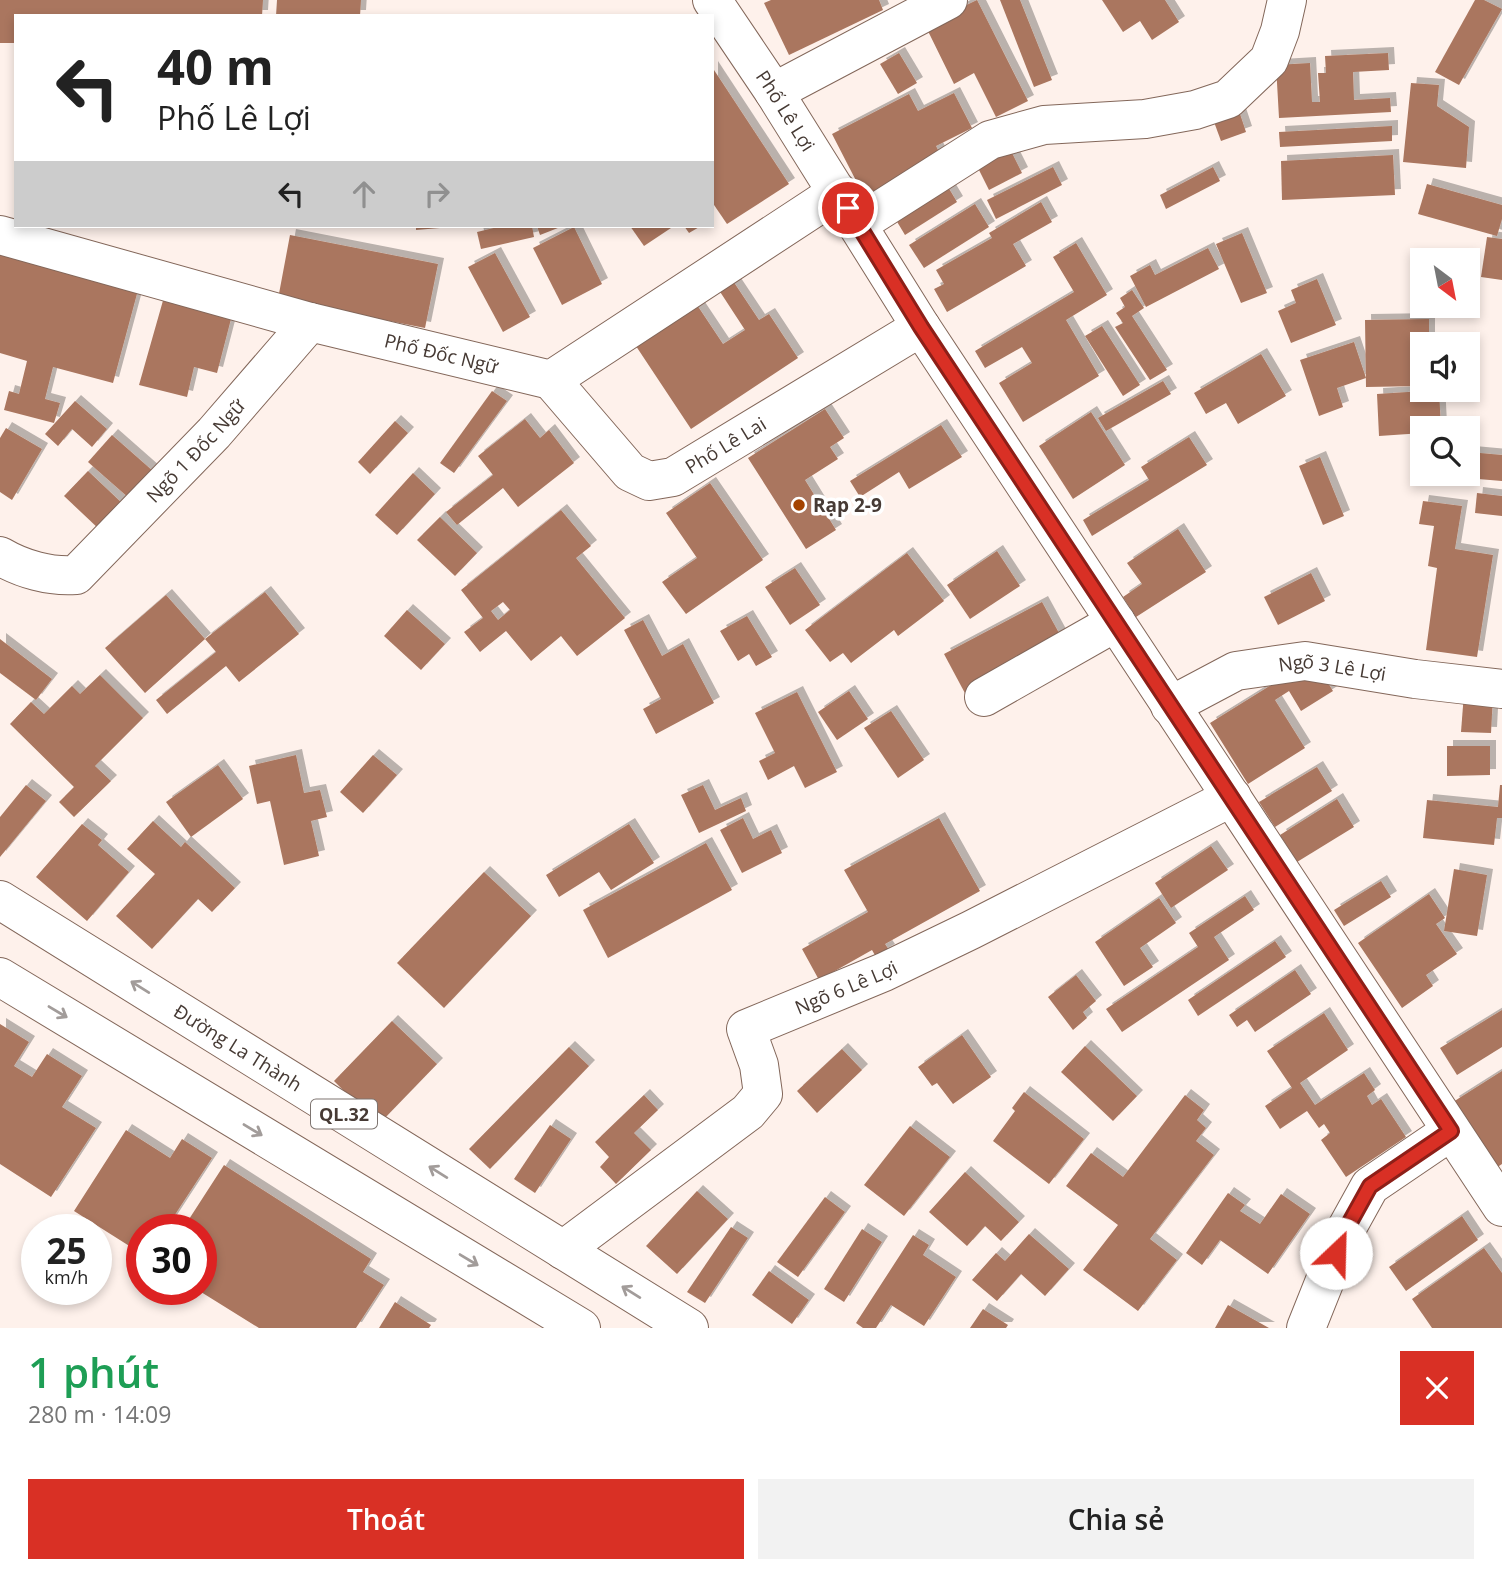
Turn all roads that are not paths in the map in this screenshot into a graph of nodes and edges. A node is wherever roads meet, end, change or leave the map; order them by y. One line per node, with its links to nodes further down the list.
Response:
1 (712, 0): 4 (main road, Phố Lê Lợi)
2 (948, 0): 4 (main road)
3 (1287, 0): 6 (main road)
4 (774, 92): 5 (main road, Phố Lê Lợi)
5 (838, 192): 6 (main road, Phố Lê Lợi); 10 (main road)
6 (858, 224): 9 (main road, Phố Lê Lợi)
7 (0, 235): 8 (main road, Phố Đốc Ngữ)
8 (310, 322): 10 (main road, Phố Đốc Ngữ); 11 (main road, Ngõ 1 Đốc Ngữ)
9 (921, 327): 10 (main road, Phố Lê Lai); 12 (main road, Phố Lê Lợi)
10 (551, 380)
11 (0, 556)
12 (1115, 622): 14 (main road); 15 (main road, Phố Lê Lợi)
13 (1502, 689): 15 (main road, Ngõ 3 Lê Lợi)
14 (984, 697)
15 (1170, 706): 16 (main road, Phố Lê Lợi)
16 (1232, 797): 19 (main road, Phố Lê Lợi); 21 (main road, Ngõ 6 Lê Lợi)
17 (0, 900): 21 (main road, Đường La Thành / QL.32, one-way to 17)
18 (0, 976): 22 (main road, one-way to 22)
19 (1451, 1131): 20 (main road, Phố Lê Lợi); 24 (main road)
20 (1502, 1207)
21 (564, 1250): 23 (main road, Đường La Thành / QL.32, one-way to 21)
22 (581, 1328)
23 (689, 1328)
24 (1306, 1328)

